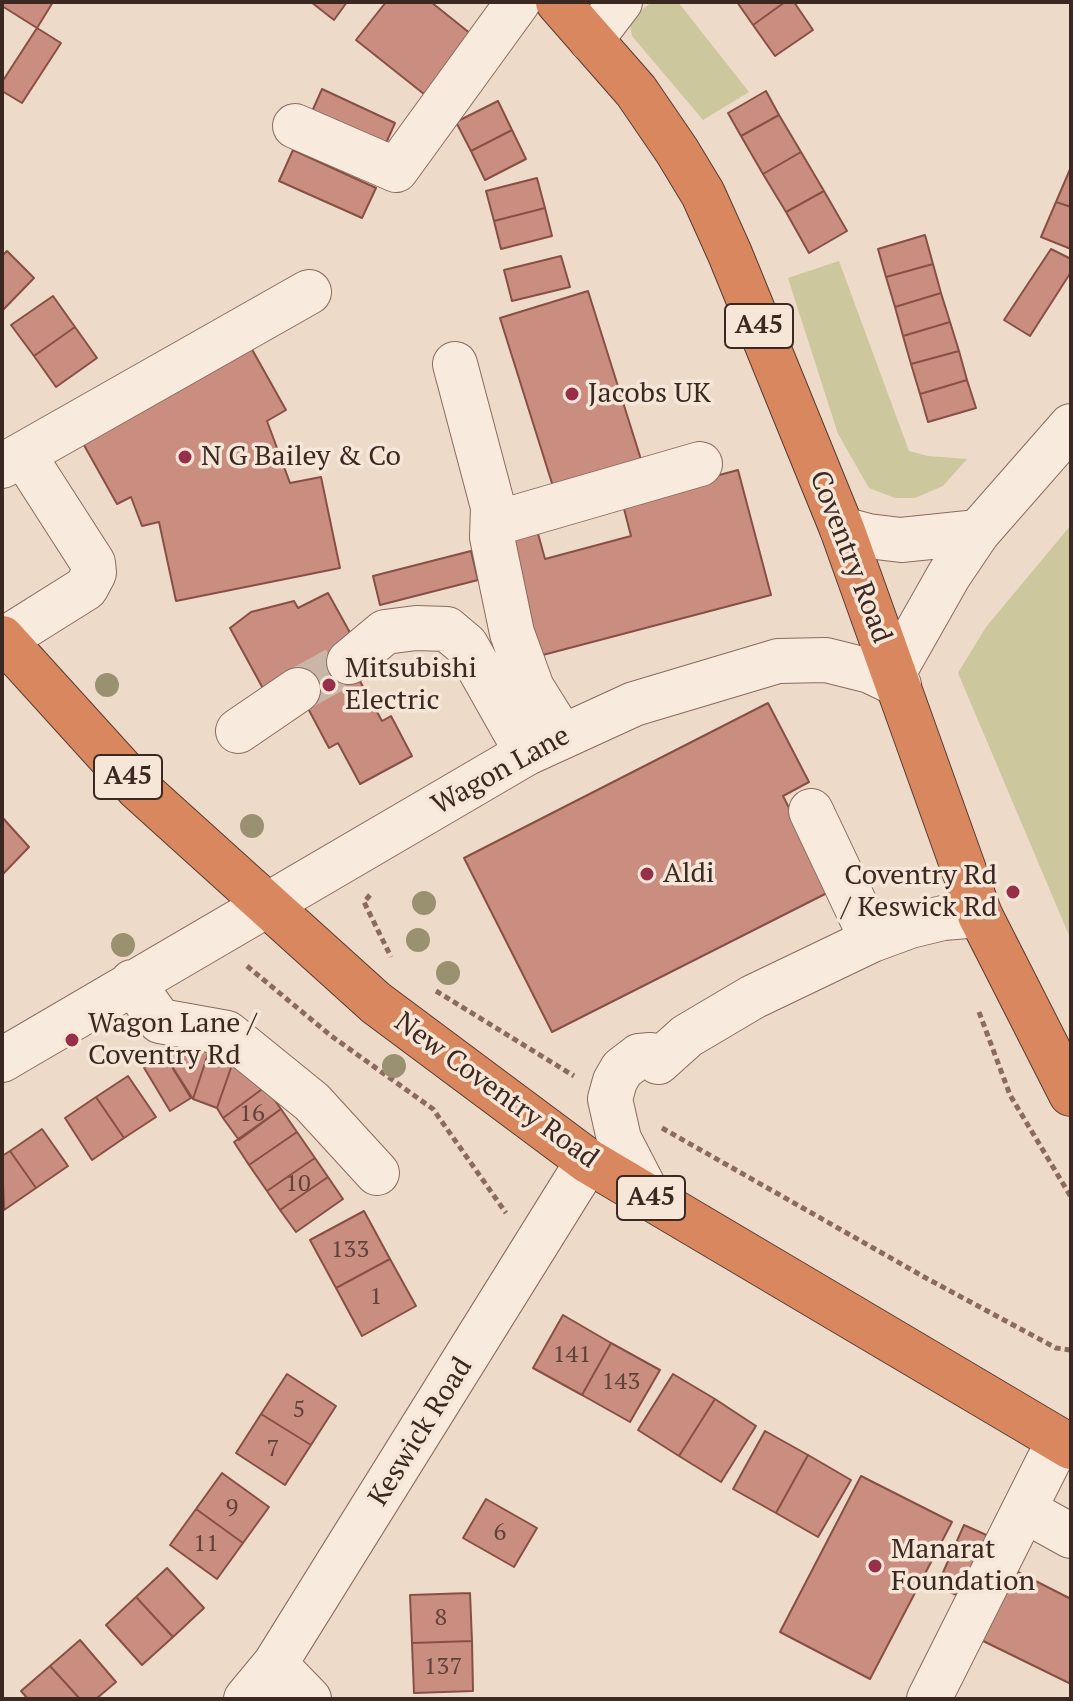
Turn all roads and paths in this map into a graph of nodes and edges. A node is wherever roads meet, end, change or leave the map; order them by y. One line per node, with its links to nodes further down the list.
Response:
1 (518, 2): 5 (street)
2 (558, 2): 4 (highway, Coventry Road / A45)
3 (620, 2): 4 (street)
4 (591, 40): 12 (highway, Coventry Road / A45)
5 (295, 126)
6 (309, 292): 9 (street)
7 (455, 364): 11 (street)
8 (1071, 426): 13 (street)
9 (12, 460): 14 (street)
10 (700, 464): 11 (street)
11 (493, 524): 19 (street)
12 (842, 529): 13 (street); 16 (highway, Coventry Road / A45)
13 (978, 532): 16 (street)
14 (3, 639): 22 (highway, New Coventry Road / A45)
15 (349, 662): 19 (street)
16 (896, 678): 19 (street, Wagon Lane); 23 (highway, Coventry Road / A45)
17 (298, 690): 18 (street)
18 (238, 731)
19 (544, 745): 22 (street, Wagon Lane)
20 (811, 811): 24 (street)
21 (373, 892): 26 (path)
22 (268, 903): 25 (street, Wagon Lane); 32 (highway, New Coventry Road / A45)
23 (980, 915): 24 (street); 30 (highway, Coventry Road / A45)
24 (891, 933): 31 (street)
25 (211, 936): 27 (street, Wagon Lane); 35 (path)
26 (395, 966)
27 (132, 982): 29 (street, Wagon Lane); 33 (street)
28 (435, 991): 31 (path)
29 (2, 1060)
30 (1071, 1094)
31 (610, 1099): 34 (street); 36 (path)
32 (588, 1161): 34 (highway, New Coventry Road / A45); 35 (street, Keswick Road)
33 (377, 1173)
34 (649, 1197): 37 (highway, New Coventry Road / A45)
35 (537, 1246): 40 (street, Keswick Road)
36 (1071, 1350)
37 (1067, 1444): 38 (street)
38 (1024, 1510): 39 (street); 43 (street)
39 (1071, 1536)
40 (275, 1664): 41 (street, Keswick Road); 42 (street)
41 (246, 1699)
42 (309, 1699)
43 (929, 1699)

